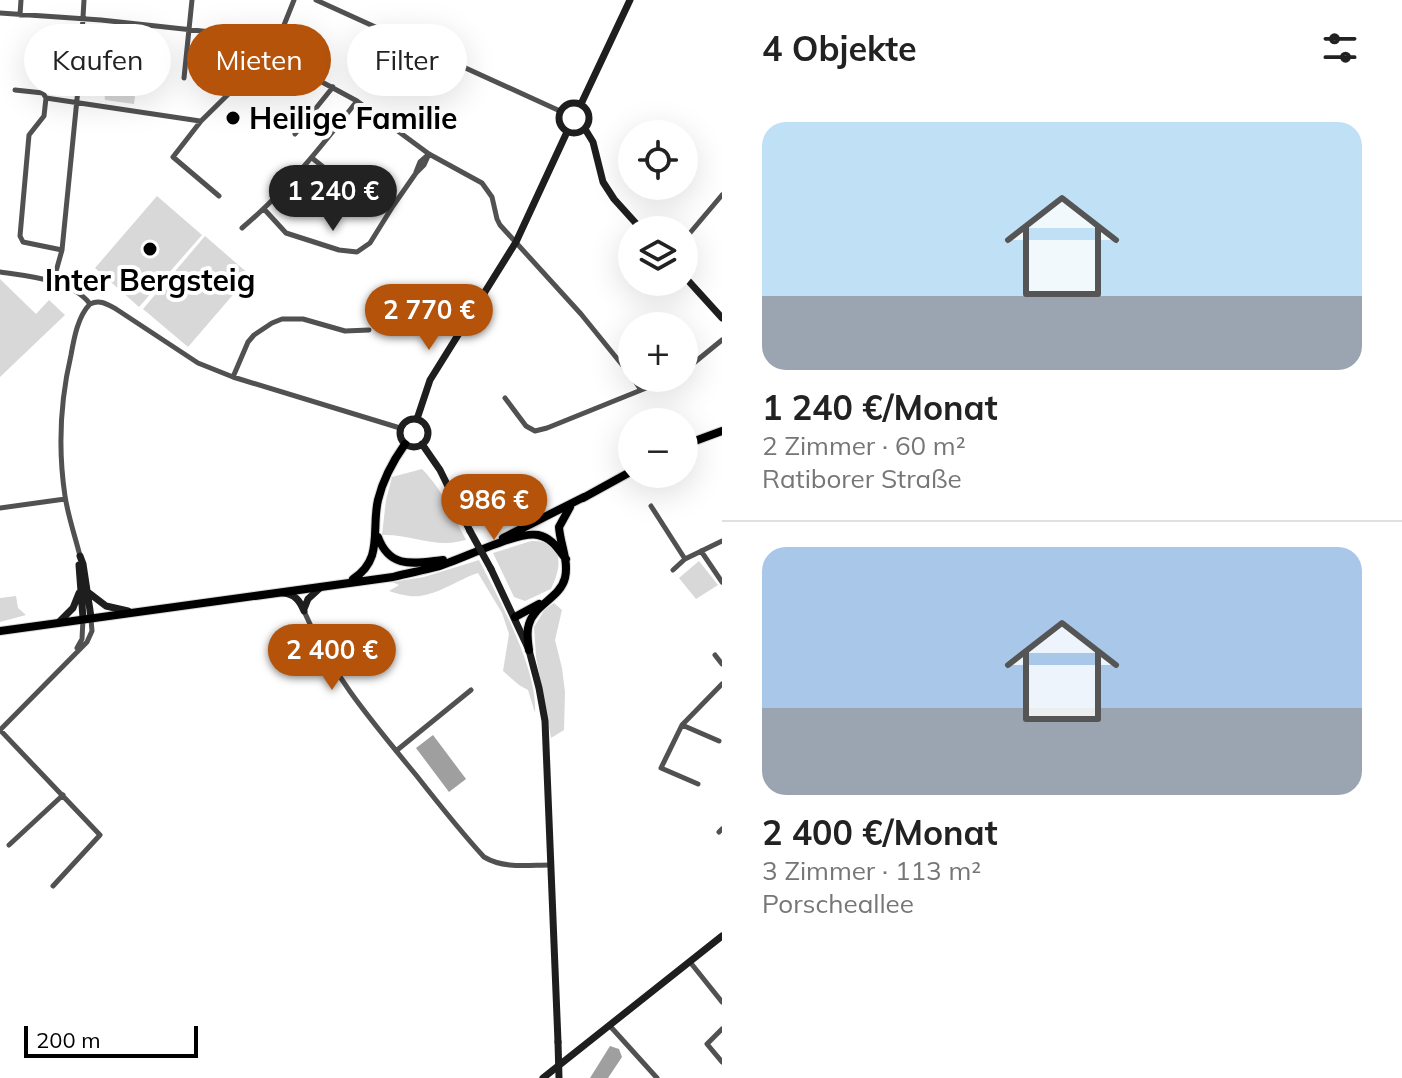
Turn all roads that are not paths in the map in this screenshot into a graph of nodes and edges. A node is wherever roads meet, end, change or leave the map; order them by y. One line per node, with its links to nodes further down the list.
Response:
1 (21, 0): 8 (street)
2 (84, 0): 9 (street)
3 (192, 0): 10 (street)
4 (294, 0): 11 (street)
5 (316, 0): 22 (street)
6 (630, 0): 21 (main road)
7 (0, 13): 8 (street)
8 (20, 15): 9 (street)
9 (82, 19): 12 (street); 20 (street)
10 (190, 24)
11 (284, 24)
12 (187, 29)
13 (187, 49): 14 (street)
14 (184, 78)
15 (333, 87): 19 (street); 26 (street)
16 (15, 90): 18 (street)
17 (226, 96): 23 (street)
18 (46, 98): 20 (street); 39 (street)
19 (357, 101): 27 (street); 28 (street)
20 (77, 102): 23 (street); 39 (street)
21 (581, 104): 22 (main road); 24 (main road)
22 (560, 111): 25 (main road)
23 (201, 121): 30 (street)
24 (585, 129): 25 (main road); 34 (main road)
25 (567, 132): 38 (main road)
26 (295, 134)
27 (429, 154): 31 (street); 38 (street)
28 (312, 158): 31 (street); 32 (street)
29 (722, 195): 35 (street)
30 (219, 196)
31 (393, 206): 33 (street)
32 (264, 209): 33 (street); 37 (street)
33 (270, 216): 36 (street)
34 (629, 216)
35 (698, 223)
36 (264, 224)
37 (242, 228)
38 (516, 242): 47 (street); 52 (main road)
39 (62, 250): 41 (street)
40 (0, 272): 41 (street)
41 (53, 282): 43 (street)
42 (698, 291): 44 (main road)
43 (90, 304): 49 (street); 60 (street)
44 (722, 318)
45 (369, 330): 49 (street)
46 (722, 340): 48 (street)
47 (618, 360)
48 (698, 360)
49 (233, 377): 53 (street)
50 (636, 392): 51 (street)
51 (505, 398)
52 (417, 419): 53 (main road); 57 (main road)
53 (400, 428): 56 (main road)
54 (722, 431): 55 (main road)
55 (698, 440)
56 (405, 444): 57 (main road); 64 (main road)
57 (422, 444): 82 (main road, bridge)
58 (618, 479): 59 (main road)
59 (584, 497): 62 (main road); 71 (main road)
60 (65, 499): 63 (street); 68 (street)
61 (651, 506): 70 (street)
62 (570, 507): 66 (main road); 69 (main road)
63 (0, 508)
64 (376, 529): 71 (main road); 73 (main road)
65 (722, 541): 67 (street)
66 (498, 544): 69 (main road); 75 (main road)
67 (701, 551): 70 (street); 74 (street)
68 (80, 556): 76 (main road); 77 (main road)
69 (566, 559): 79 (main road)
70 (685, 559): 72 (street)
71 (443, 560): 73 (main road)
72 (673, 570)
73 (353, 579): 75 (main road)
74 (722, 582)
75 (326, 585): 78 (main road); 80 (main road)
76 (80, 587): 83 (main road); 84 (main road)
77 (88, 592): 81 (main road); 83 (main road)
78 (273, 592): 80 (main road); 81 (main road)
79 (547, 600): 82 (main road); 86 (main road)
80 (304, 611): 94 (street)
81 (130, 612): 83 (main road)
82 (515, 617): 86 (main road)
83 (87, 618): 84 (main road); 92 (street)
84 (60, 621): 85 (main road)
85 (0, 631)
86 (529, 650): 98 (main road)
87 (715, 655): 88 (street)
88 (722, 664)
89 (722, 684): 91 (street)
90 (471, 690): 94 (street)
91 (682, 725): 93 (street); 95 (street)
92 (0, 730): 96 (street)
93 (719, 741)
94 (396, 751): 98 (street)
95 (698, 784)
96 (63, 795): 97 (street); 99 (street)
97 (9, 845)
98 (551, 865): 107 (main road, bridge)
99 (53, 886)
100 (722, 936): 101 (main road)
101 (690, 962): 102 (street); 103 (main road)
102 (722, 1002)
103 (610, 1026): 106 (main road); 108 (street)
104 (722, 1029): 105 (street)
105 (722, 1062)
106 (543, 1078)
107 (559, 1078)
108 (657, 1078)

